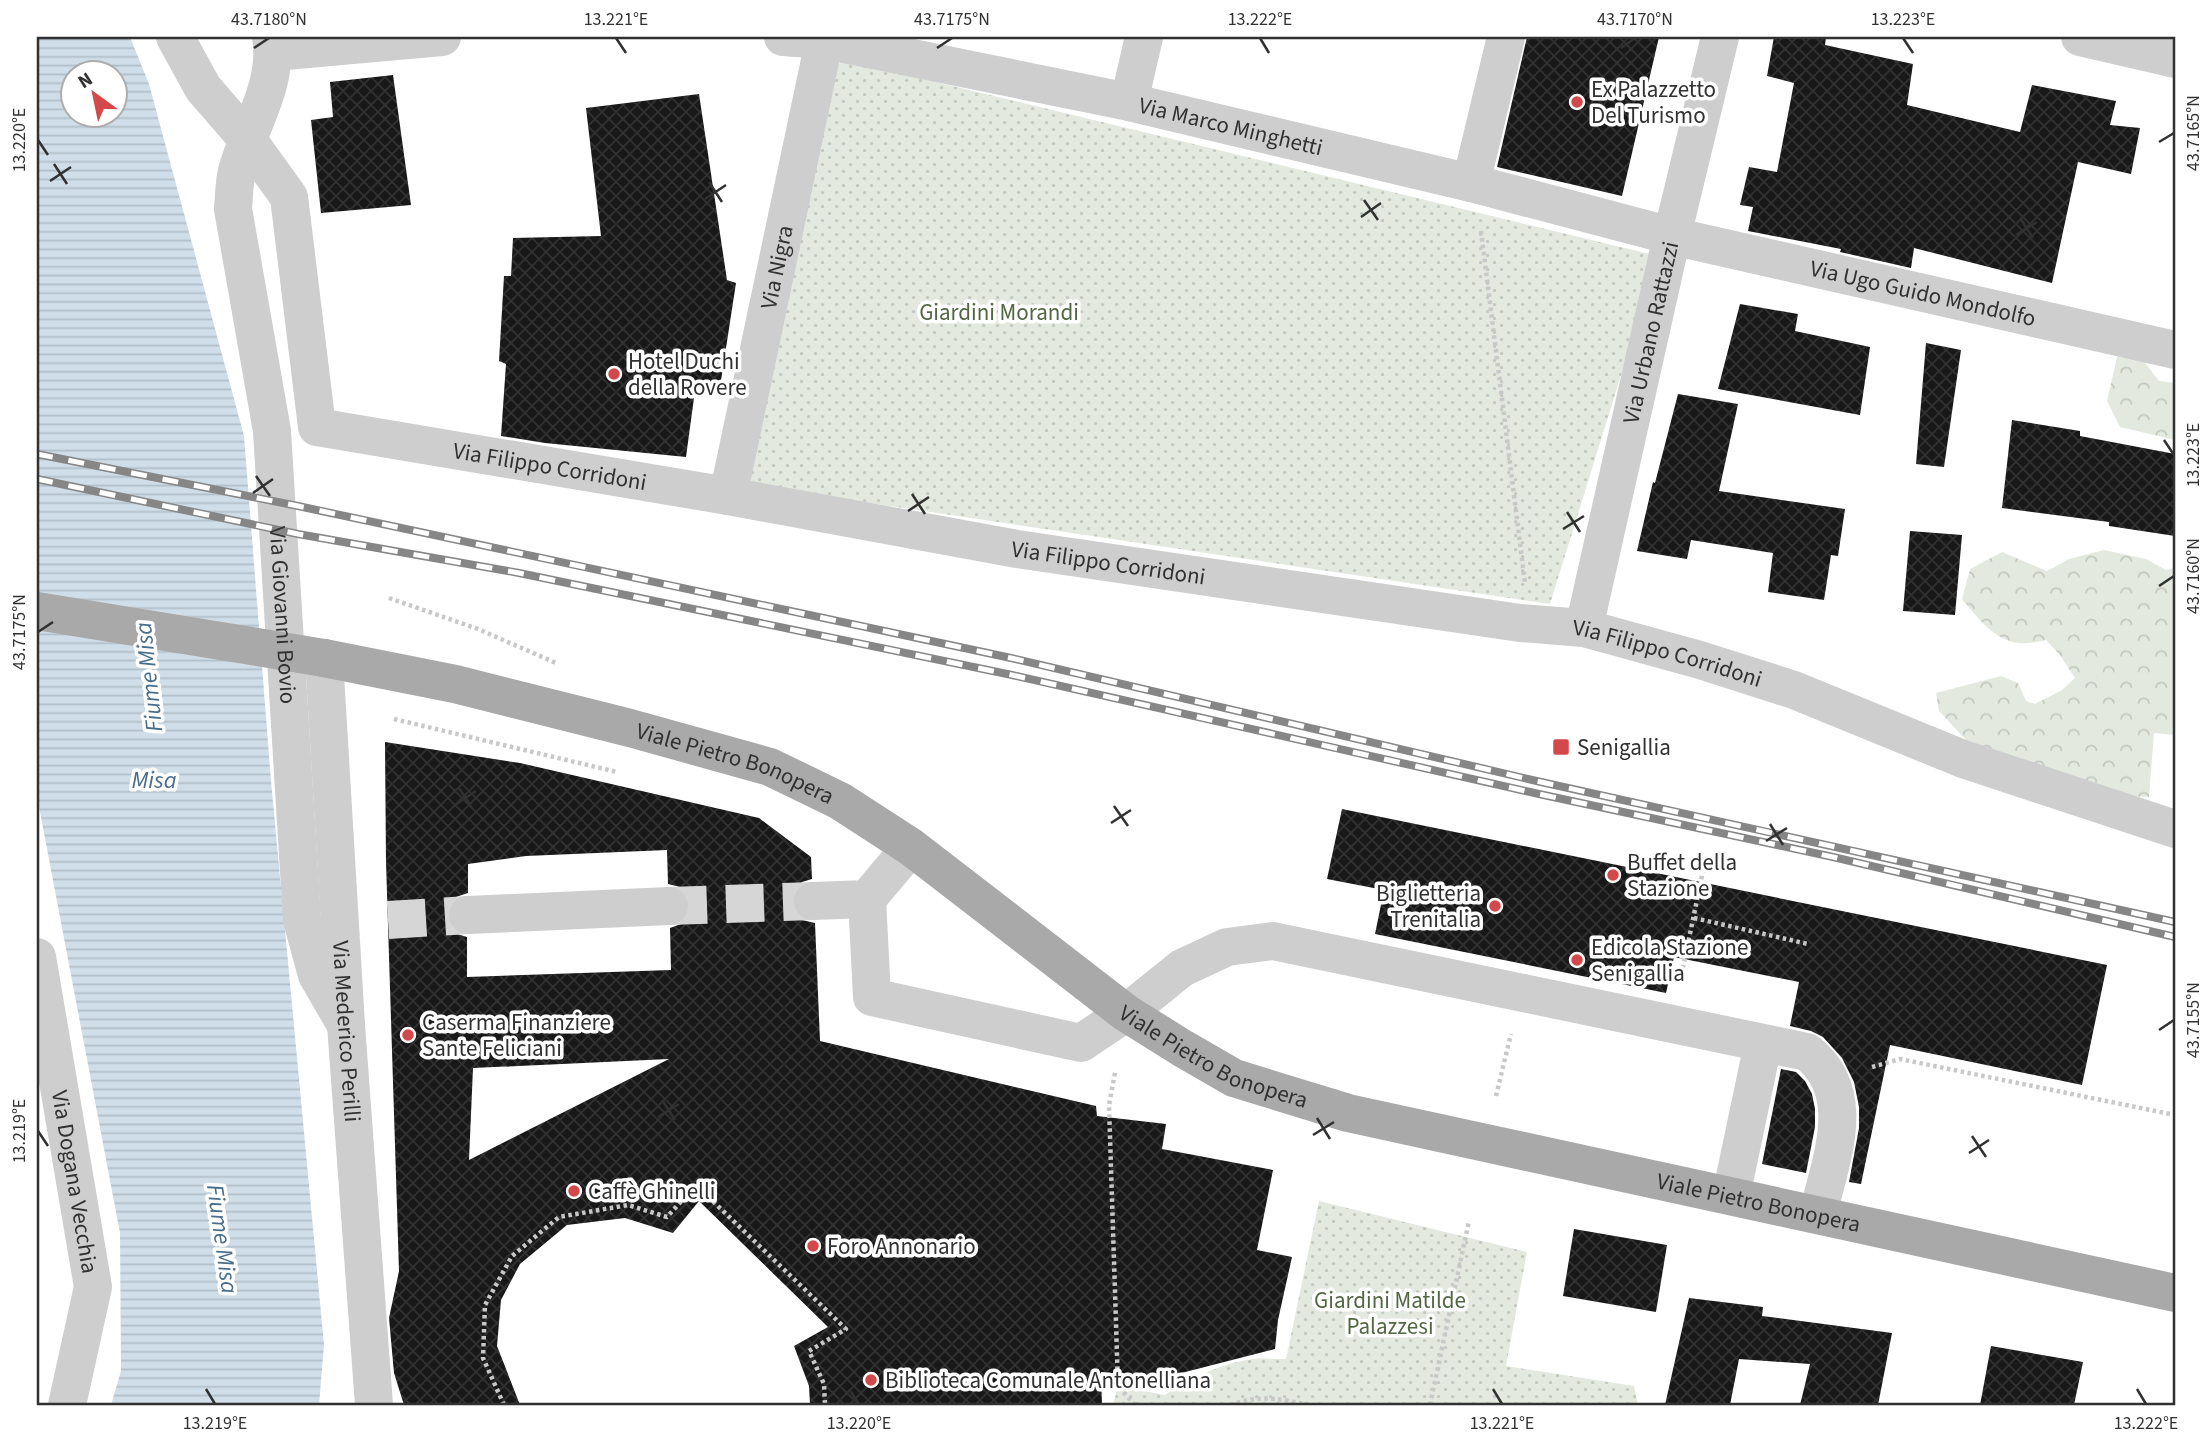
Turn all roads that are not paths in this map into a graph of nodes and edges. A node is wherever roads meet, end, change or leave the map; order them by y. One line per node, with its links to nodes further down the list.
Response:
1 (175, 37): 12 (street)
2 (442, 37): 9 (street)
3 (783, 37): 8 (street, Via Marco Minghetti)
4 (1144, 37): 11 (street)
5 (1506, 37): 13 (street)
6 (1720, 37): 14 (street, Via Urbano Rattazzi)
7 (2080, 37): 10 (street)
8 (824, 38): 11 (street, Via Marco Minghetti); 16 (street, Via Nigra)
9 (272, 45): 12 (street, Via Giovanni Bovio)
10 (2175, 59)
11 (1129, 102): 13 (street, Via Marco Minghetti)
12 (248, 140): 16 (street, Via Filippo Corridoni); 28 (street, Via Giovanni Bovio)
13 (1482, 187): 14 (street, Via Marco Minghetti)
14 (1672, 236): 15 (street, Via Ugo Guido Mondolfo); 18 (street, Via Urbano Rattazzi)
15 (2175, 350)
16 (729, 496): 18 (street, Via Filippo Corridoni)
17 (37, 611): 19 (main road, Viale Pietro Bonopera, bridge)
18 (1584, 628): 20 (street, Via Filippo Corridoni)
19 (324, 659): 21 (main road, Viale Pietro Bonopera); 28 (street, Via Mederico Perilli)
20 (2175, 829)
21 (911, 847): 22 (street); 27 (main road, Viale Pietro Bonopera)
22 (867, 899): 23 (street); 27 (street)
23 (813, 901)
24 (669, 906): 25 (street)
25 (467, 915)
26 (37, 957): 33 (street, Via Dogana Vecchia)
27 (1126, 1013): 29 (street); 30 (main road, Viale Pietro Bonopera)
28 (346, 1025): 34 (street, Via Mederico Perilli)
29 (1763, 1044): 30 (street); 31 (street)
30 (1731, 1196): 31 (main road, Viale Pietro Bonopera)
31 (1818, 1215): 32 (main road, Viale Pietro Bonopera)
32 (2175, 1293)
33 (67, 1405)
34 (374, 1405)

